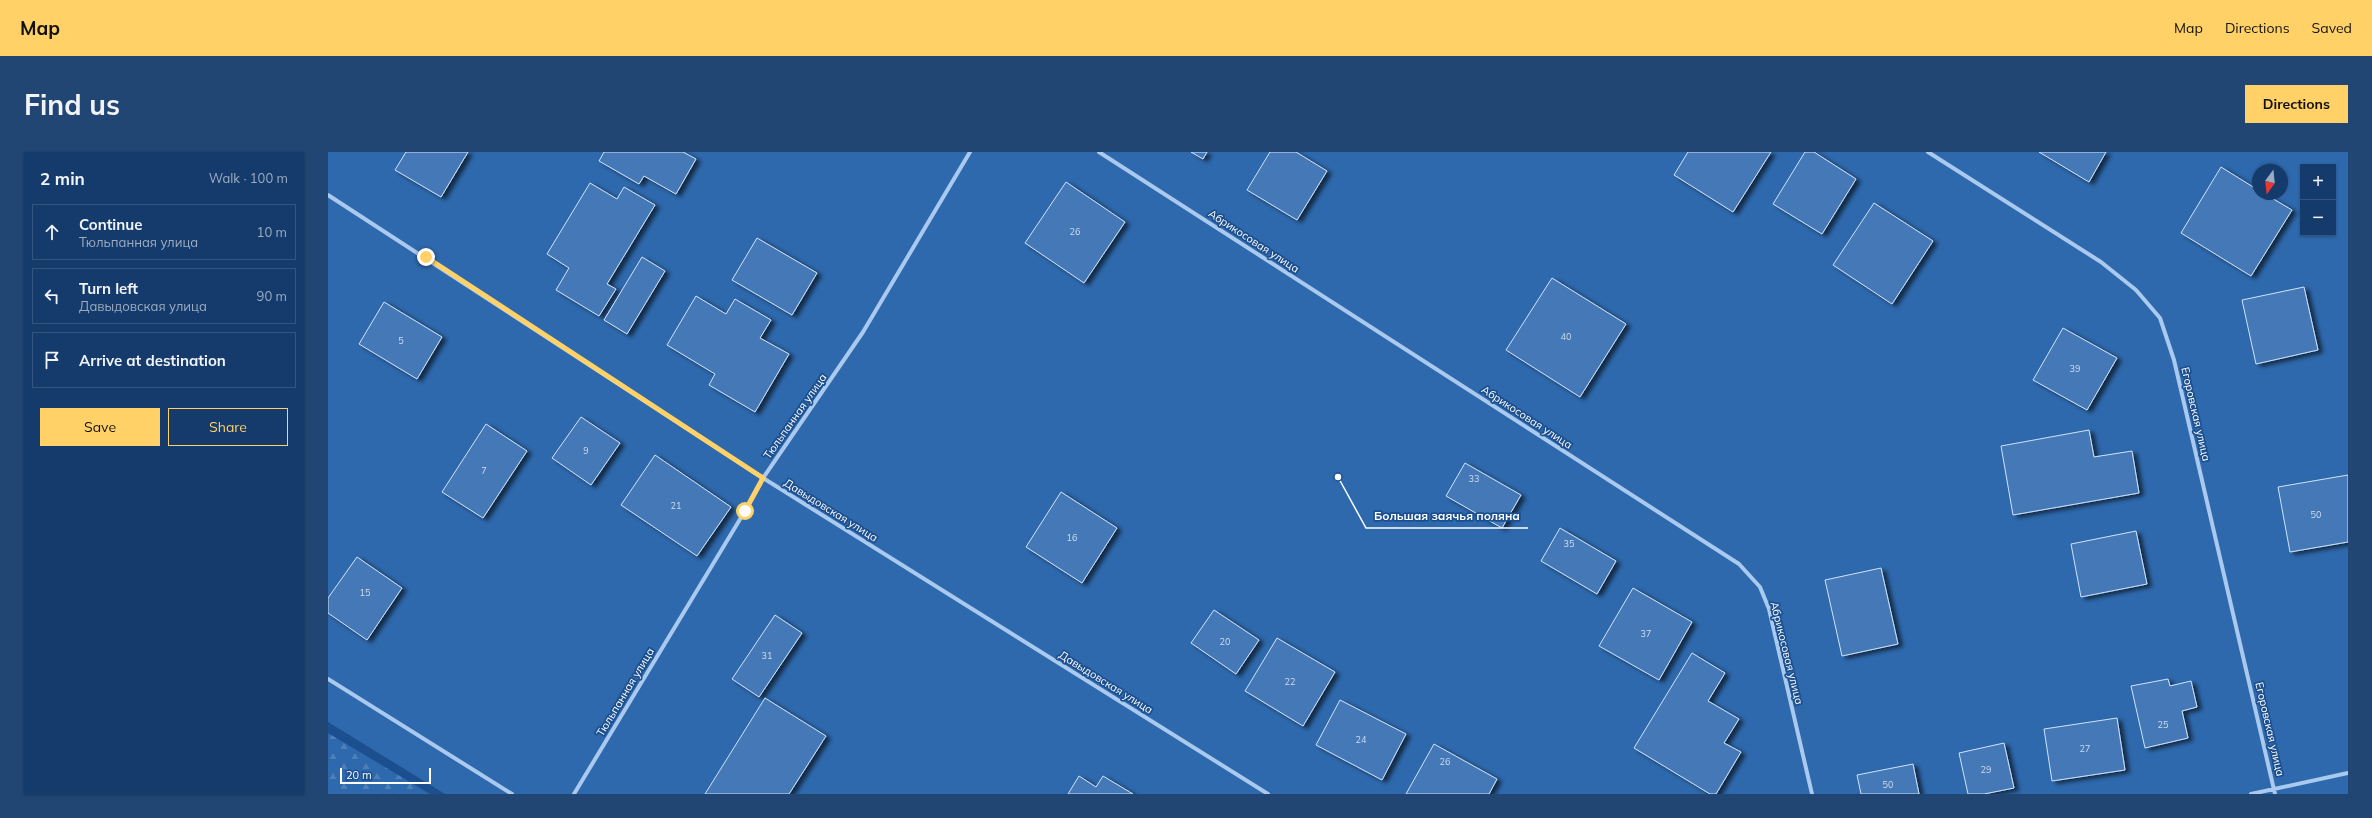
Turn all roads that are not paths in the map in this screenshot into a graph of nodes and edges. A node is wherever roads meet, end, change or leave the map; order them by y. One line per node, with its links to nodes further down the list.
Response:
1 (970, 152): 5 (street, Тюльпанная улица)
2 (1099, 152): 12 (street, Абрикосовая улица)
3 (1928, 152): 8 (street, Егоровская улица)
4 (328, 195): 5 (street, Давыдовская улица)
5 (763, 478): 10 (street, Тюльпанная улица); 11 (street, Давыдовская улица)
6 (328, 679): 9 (street)
7 (2348, 773): 8 (street)
8 (2274, 789): 13 (street); 14 (street, Егоровская улица)
9 (512, 794)
10 (574, 794)
11 (1268, 794)
12 (1812, 794)
13 (2251, 794)
14 (2275, 794)

